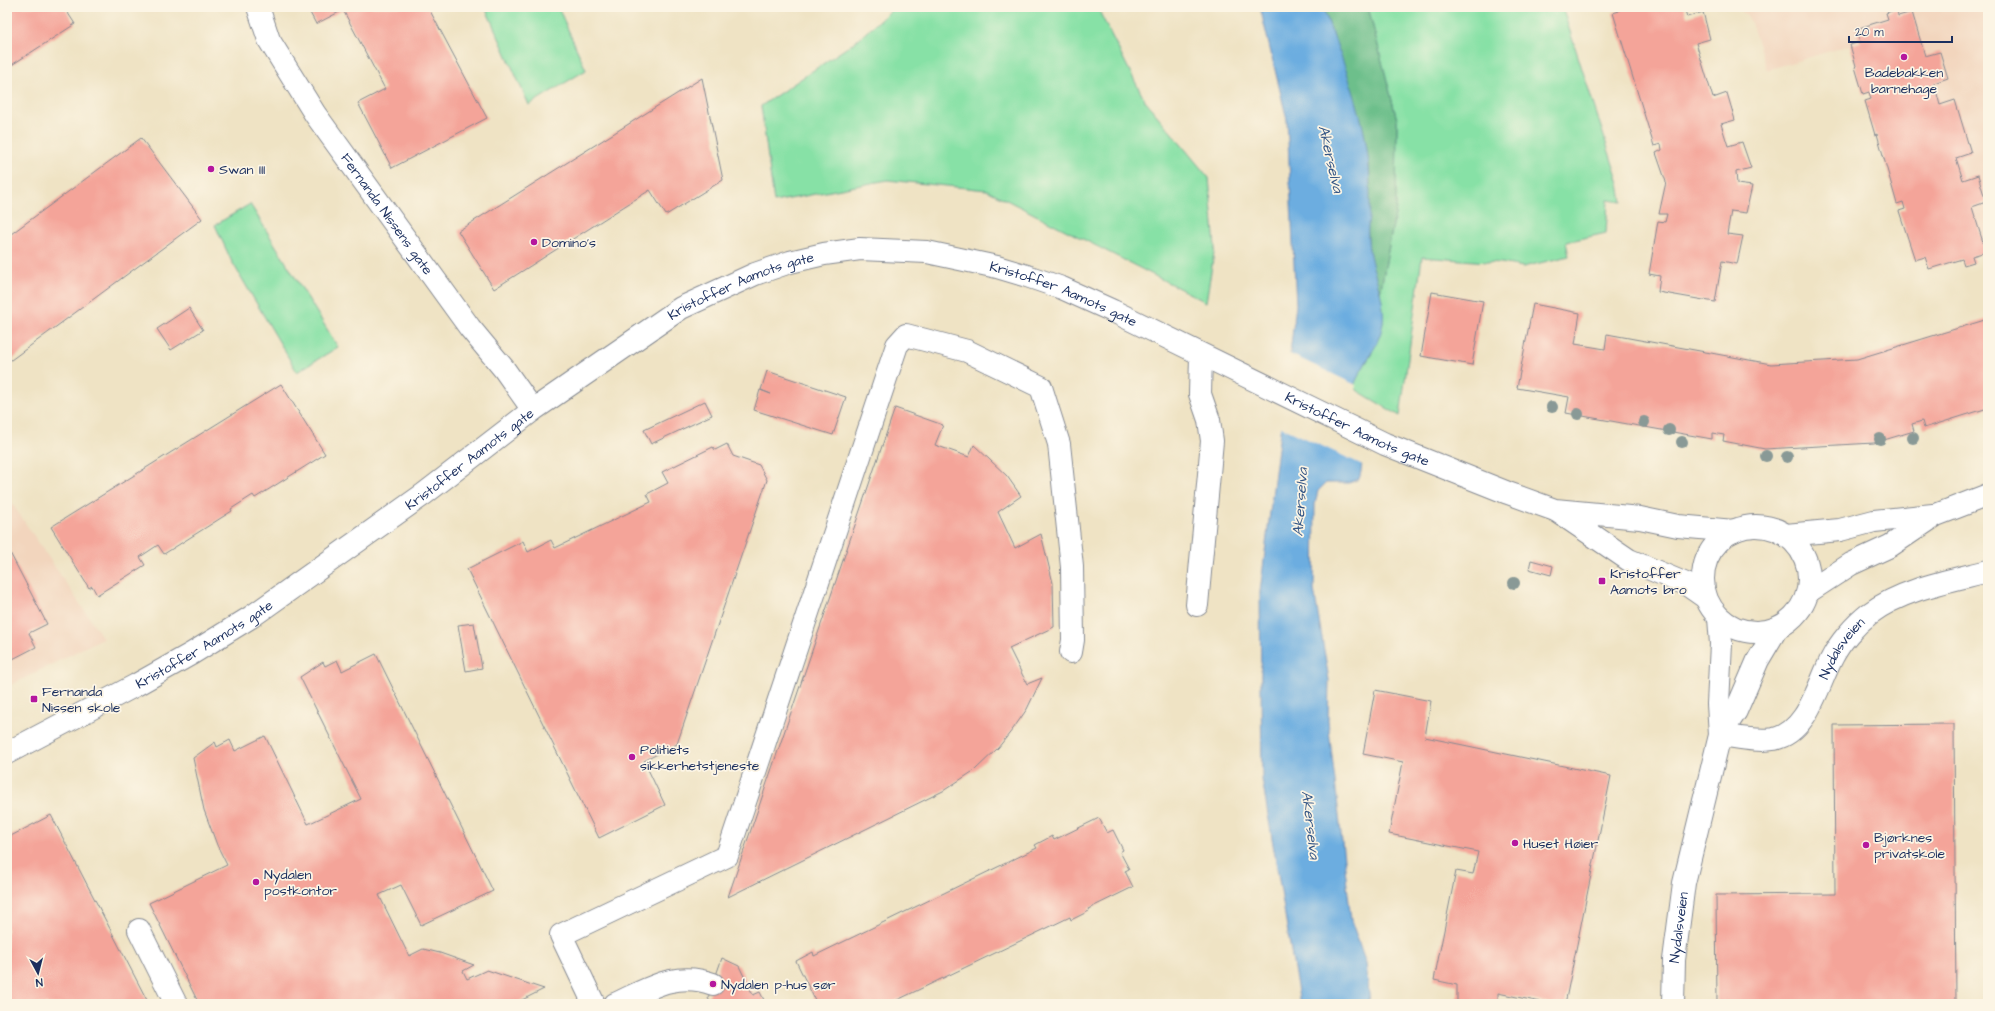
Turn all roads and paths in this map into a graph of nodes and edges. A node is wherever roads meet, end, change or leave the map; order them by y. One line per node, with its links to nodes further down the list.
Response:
1 (258, 7): 3 (street, Fernanda Nissens gate)
2 (1201, 356): 3 (street, Kristoffer Aamots gate); 5 (street, Kristoffer Aamots gate); 12 (street)
3 (533, 410): 17 (street, Kristoffer Aamots gate)
4 (1988, 495): 6 (street)
5 (1555, 510): 7 (street, Kristoffer Aamots gate); 11 (street, Kristoffer Aamots gate)
6 (1936, 515): 8 (street); 10 (street)
7 (1734, 531): 8 (street); 11 (street)
8 (1786, 535): 10 (street)
9 (1988, 571): 16 (street, Nydalsveien)
10 (1808, 592): 14 (street)
11 (1706, 598): 13 (street)
12 (1197, 605)
13 (1719, 618): 14 (street); 16 (street, Nydalsveien)
14 (1777, 628): 16 (street, Nydalsveien)
15 (1071, 652): 21 (street)
16 (1720, 735): 23 (street, Nydalsveien)
17 (7, 753)
18 (139, 930): 20 (street)
19 (713, 984): 22 (street)
20 (176, 1004)
21 (594, 1004)
22 (615, 1004)
23 (1673, 1004)

